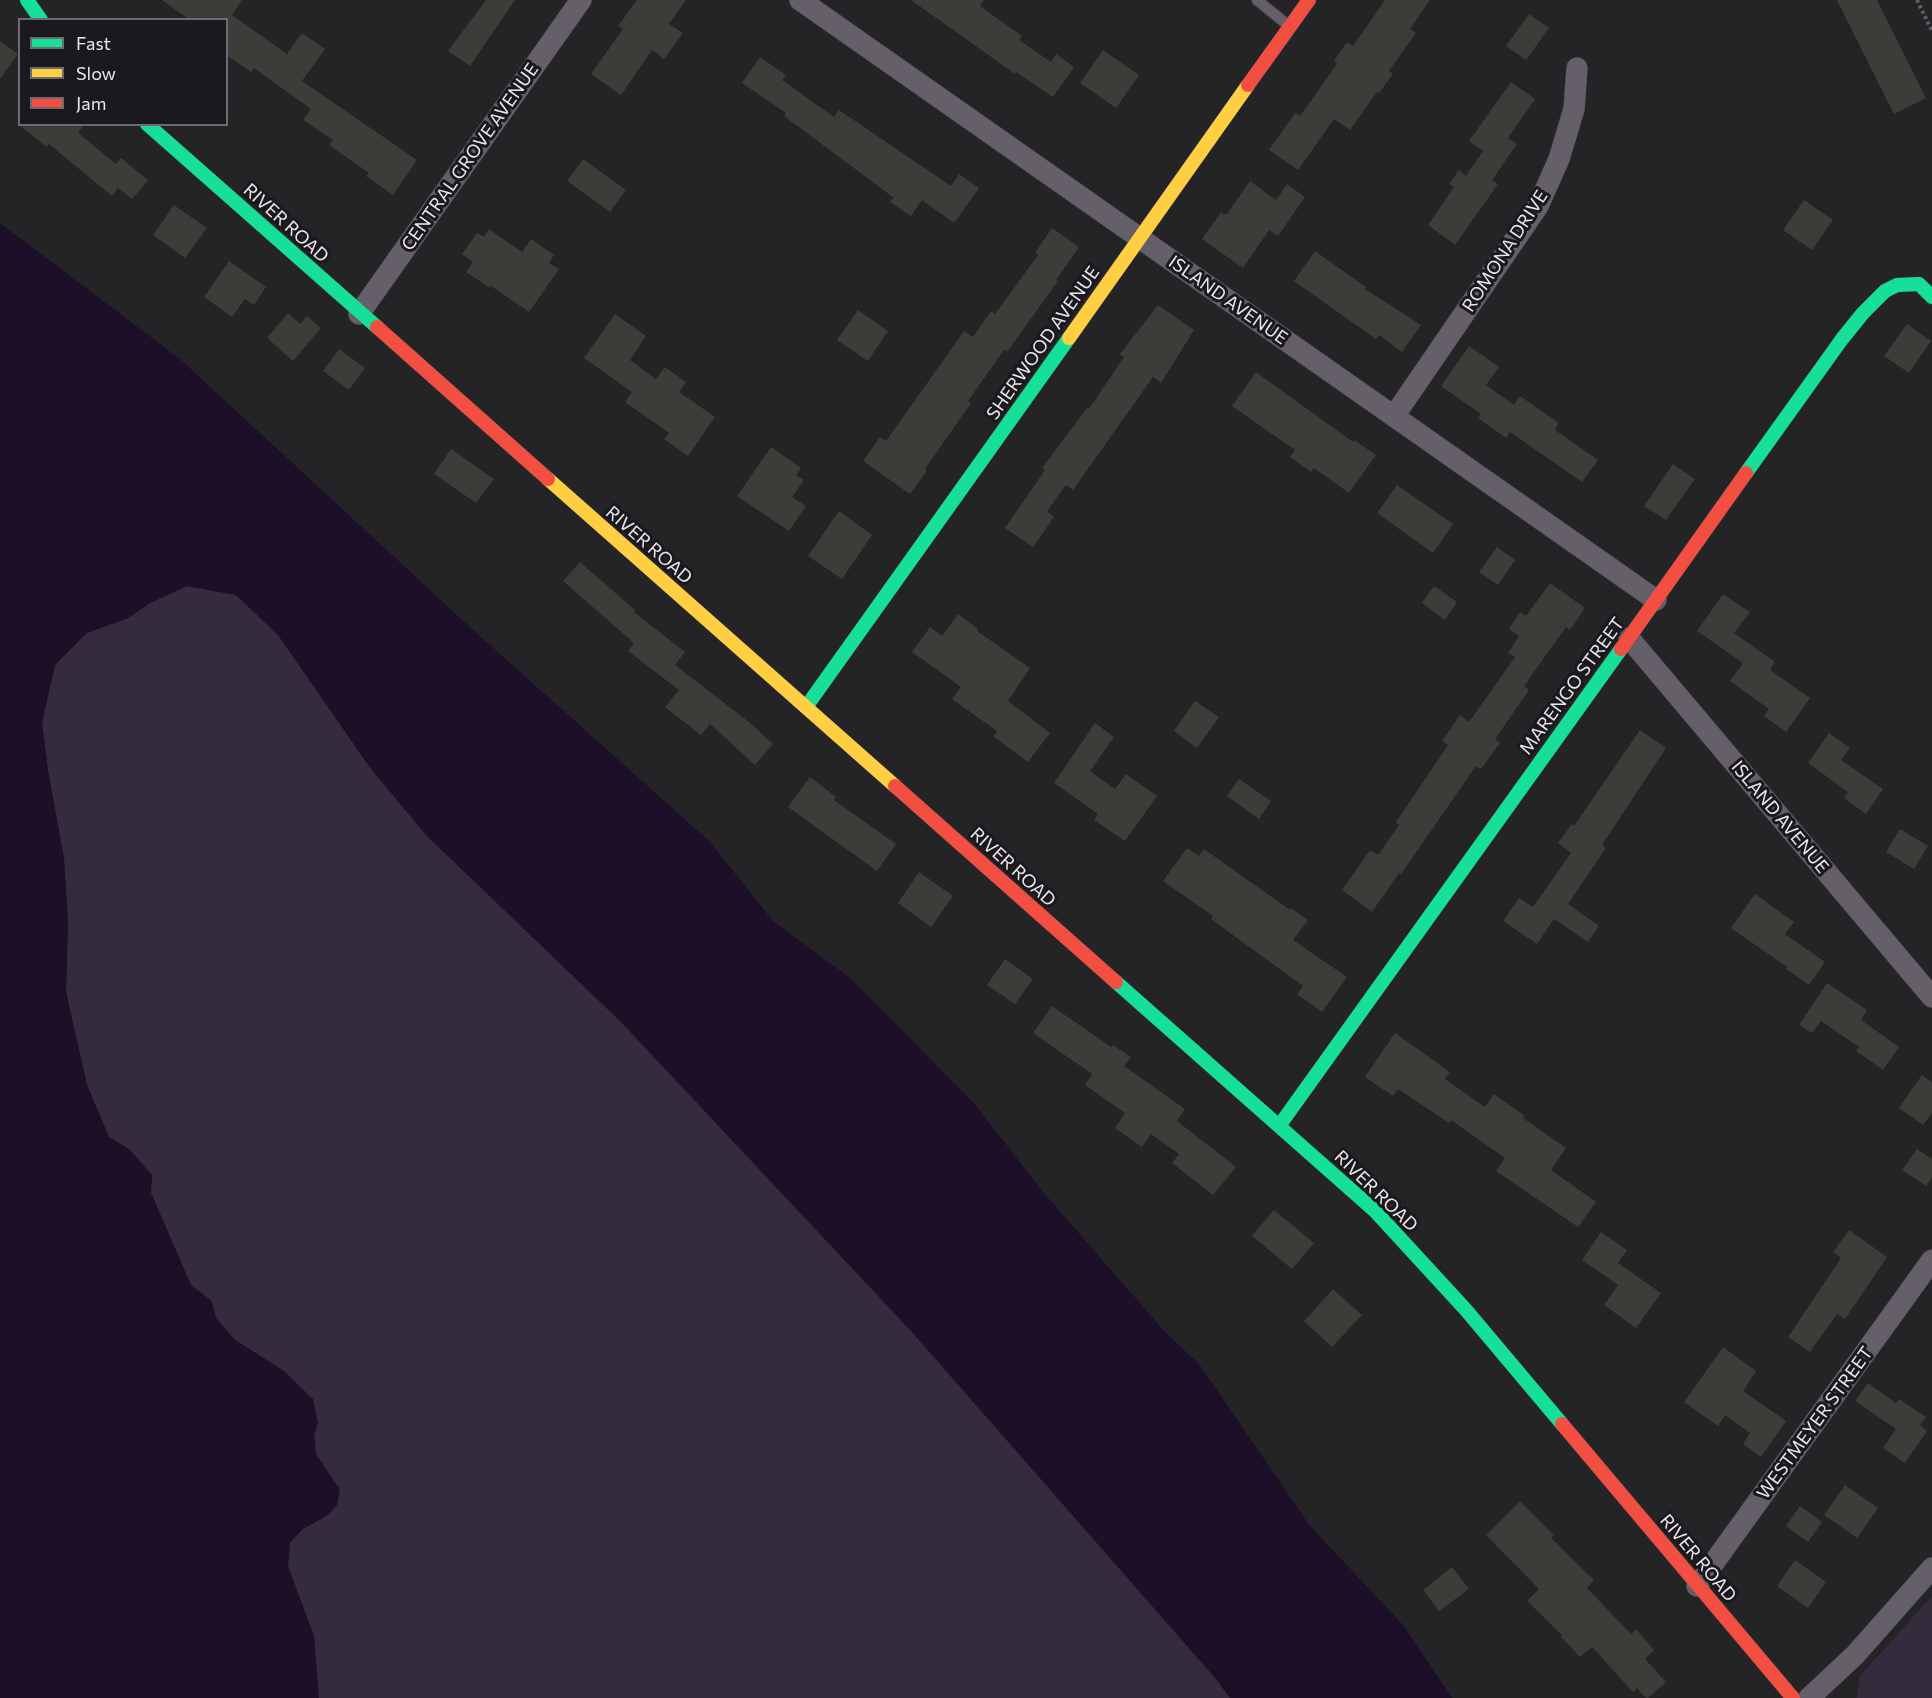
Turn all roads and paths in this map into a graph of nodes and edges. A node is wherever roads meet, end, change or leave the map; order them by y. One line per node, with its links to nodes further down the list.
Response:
1 (27, 0): 7 (street)
2 (580, 0): 14 (street, CENTRAL GROVE AVENUE)
3 (800, 0): 12 (street, ISLAND AVENUE)
4 (1257, 0): 8 (lane)
5 (1917, 0): 9 (path)
6 (1302, 3): 8 (street, SHERWOOD AVENUE)
7 (40, 18)
8 (1290, 27): 12 (street, SHERWOOD AVENUE)
9 (1932, 31)
10 (1577, 68): 15 (street, ROMONA DRIVE)
11 (149, 126): 14 (street, RIVER ROAD)
12 (1140, 238): 15 (street, ISLAND AVENUE); 18 (street, SHERWOOD AVENUE)
13 (1932, 297): 16 (street, MARENGO STREET)
14 (360, 314): 18 (street, RIVER ROAD)
15 (1394, 416): 16 (street, ISLAND AVENUE)
16 (1656, 600): 17 (street, MARENGO STREET)
17 (1629, 638): 19 (street, ISLAND AVENUE); 20 (street, MARENGO STREET)
18 (806, 707): 20 (street, RIVER ROAD)
19 (1932, 997)
20 (1280, 1126): 23 (street, RIVER ROAD)
21 (1932, 1260): 23 (street, WESTMEYER STREET)
22 (1932, 1568): 25 (street)
23 (1697, 1586): 24 (street, RIVER ROAD)
24 (1792, 1698)
25 (1809, 1698)

